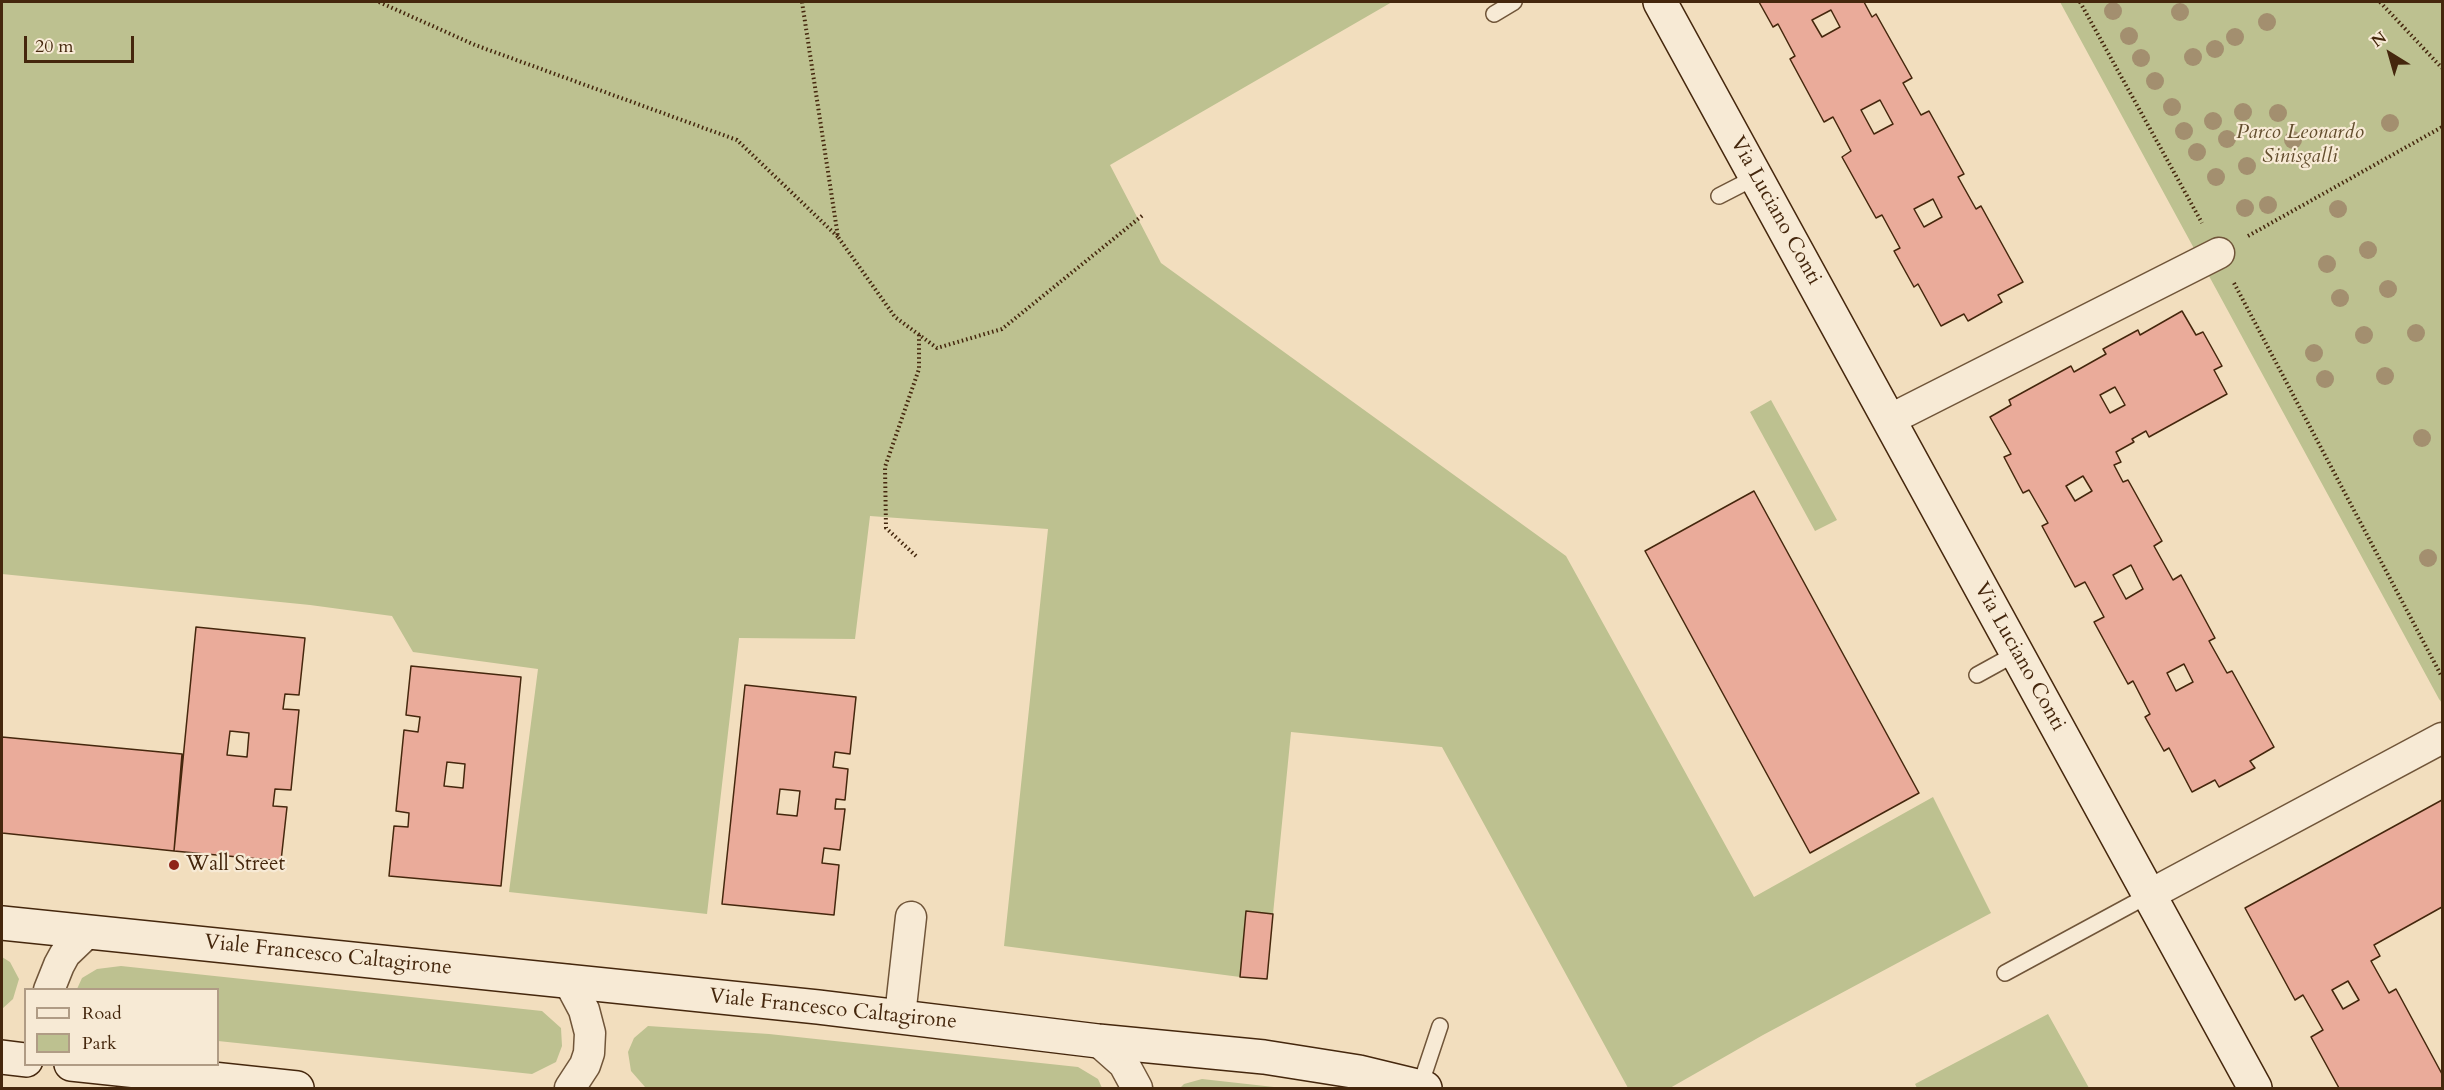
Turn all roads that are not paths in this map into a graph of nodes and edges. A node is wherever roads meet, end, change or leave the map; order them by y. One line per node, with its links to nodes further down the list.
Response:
1 (1514, 2): 3 (lane)
2 (1660, 2): 4 (street, Via Luciano Conti)
3 (1494, 14)
4 (1756, 177): 5 (lane); 7 (street, Via Luciano Conti)
5 (1719, 196)
6 (2218, 253): 7 (street)
7 (1889, 420): 8 (street, Via Luciano Conti)
8 (2017, 653): 9 (lane); 11 (street, Via Luciano Conti)
9 (1977, 675)
10 (2442, 738): 11 (street)
11 (2149, 895): 15 (lane); 28 (street, Via Luciano Conti)
12 (911, 917): 18 (street)
13 (2, 923): 14 (street, Viale Francesco Caltagirone)
14 (88, 932): 16 (street, Viale Francesco Caltagirone); 17 (street)
15 (2005, 974)
16 (568, 980): 18 (street, Viale Francesco Caltagirone); 26 (street)
17 (50, 988)
18 (900, 1016): 20 (street, Viale Francesco Caltagirone)
19 (1440, 1026): 24 (lane)
20 (1098, 1041): 24 (street, Viale Francesco Caltagirone); 27 (street)
21 (2, 1057): 22 (street)
22 (24, 1060)
23 (81, 1066): 25 (street)
24 (1422, 1088)
25 (297, 1089)
26 (570, 1089)
27 (1137, 1089)
28 (2255, 1089)

